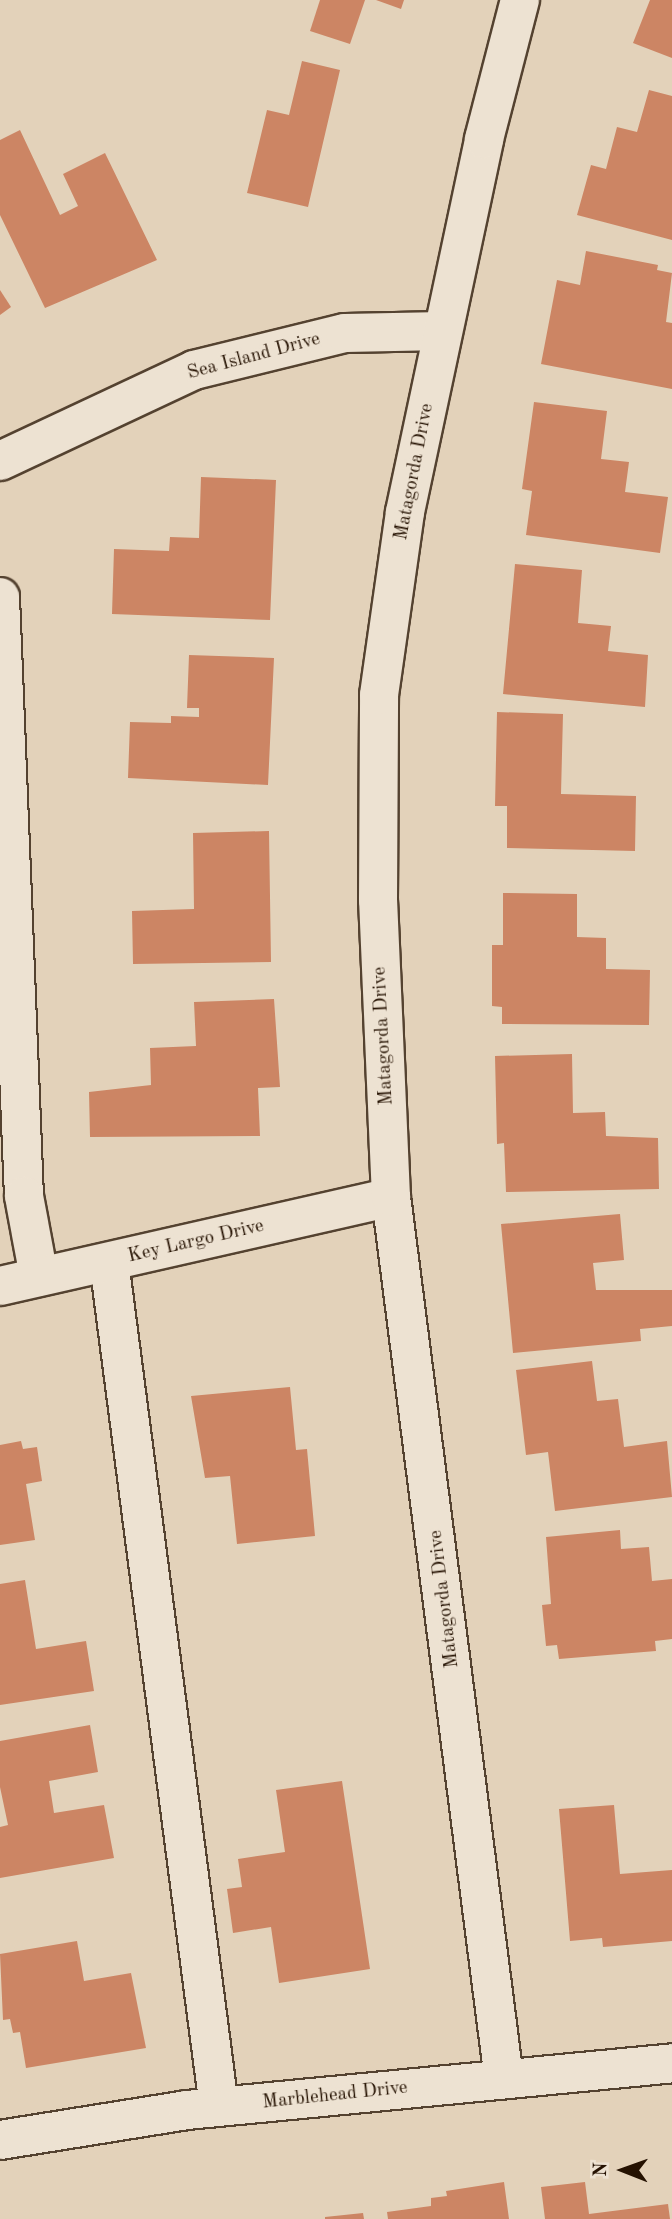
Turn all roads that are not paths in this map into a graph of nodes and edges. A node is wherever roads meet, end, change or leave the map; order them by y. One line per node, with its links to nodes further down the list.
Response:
1 (520, 0): 2 (street, Matagorda Drive)
2 (443, 331): 3 (street, Sea Island Drive); 5 (street, Matagorda Drive)
3 (0, 461)
4 (0, 597): 7 (street)
5 (391, 1197): 6 (street, Key Largo Drive); 10 (street, Matagorda Drive)
6 (109, 1262): 7 (street, Key Largo Drive); 11 (street)
7 (39, 1277): 8 (street, Key Largo Drive)
8 (0, 1286)
9 (672, 2063): 10 (street, Marblehead Drive)
10 (504, 2079): 11 (street, Marblehead Drive)
11 (219, 2107): 12 (street, Marblehead Drive)
12 (0, 2140)

